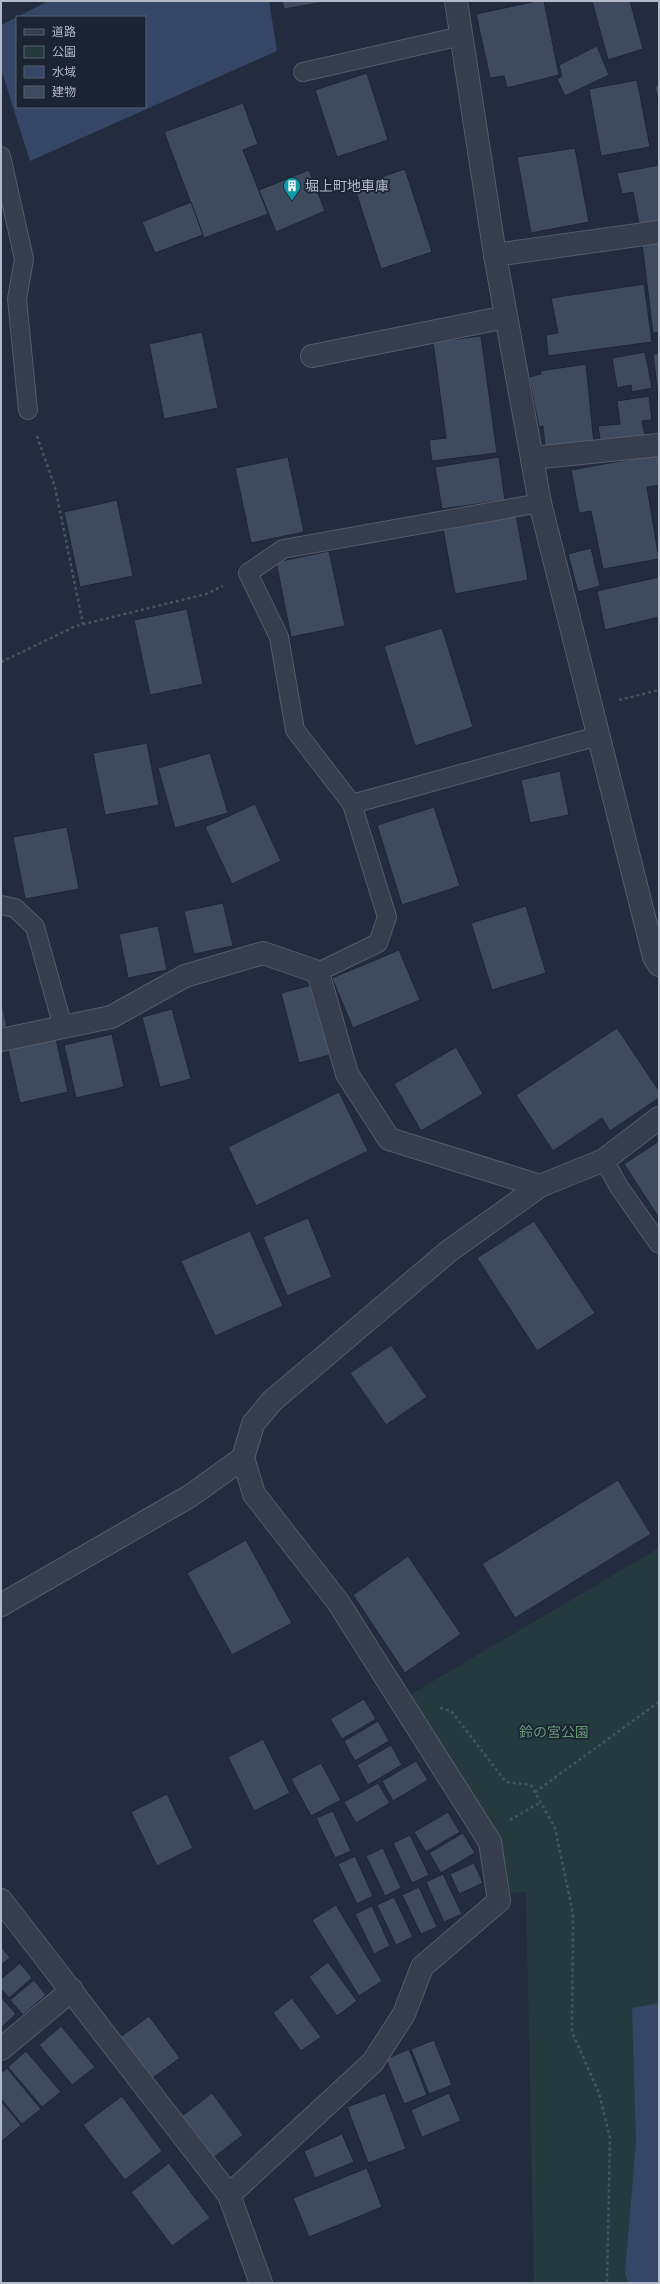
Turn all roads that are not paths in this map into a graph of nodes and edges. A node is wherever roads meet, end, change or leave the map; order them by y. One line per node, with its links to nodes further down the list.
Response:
1 (456, 1): 2 (street)
2 (461, 36): 3 (lane); 6 (street)
3 (302, 72)
4 (1, 156): 9 (lane)
5 (659, 232): 6 (street)
6 (495, 256): 7 (street)
7 (506, 317): 8 (street); 11 (street)
8 (312, 356)
9 (28, 410)
10 (659, 445): 11 (street)
11 (532, 458): 12 (street)
12 (540, 503): 13 (street); 14 (lane)
13 (598, 736): 14 (lane); 16 (street)
14 (352, 804): 17 (lane)
15 (1, 906): 18 (lane)
16 (659, 965)
17 (318, 972): 18 (street); 22 (street)
18 (63, 1027): 19 (street)
19 (1, 1040)
20 (659, 1118): 21 (street)
21 (604, 1160): 22 (street); 23 (lane)
22 (540, 1186): 24 (street)
23 (659, 1244)
24 (243, 1458): 25 (street); 29 (street)
25 (1, 1605)
26 (1, 1900): 27 (street)
27 (72, 1990): 28 (street); 29 (street)
28 (1, 2049)
29 (229, 2194): 30 (street)
30 (261, 2283)

